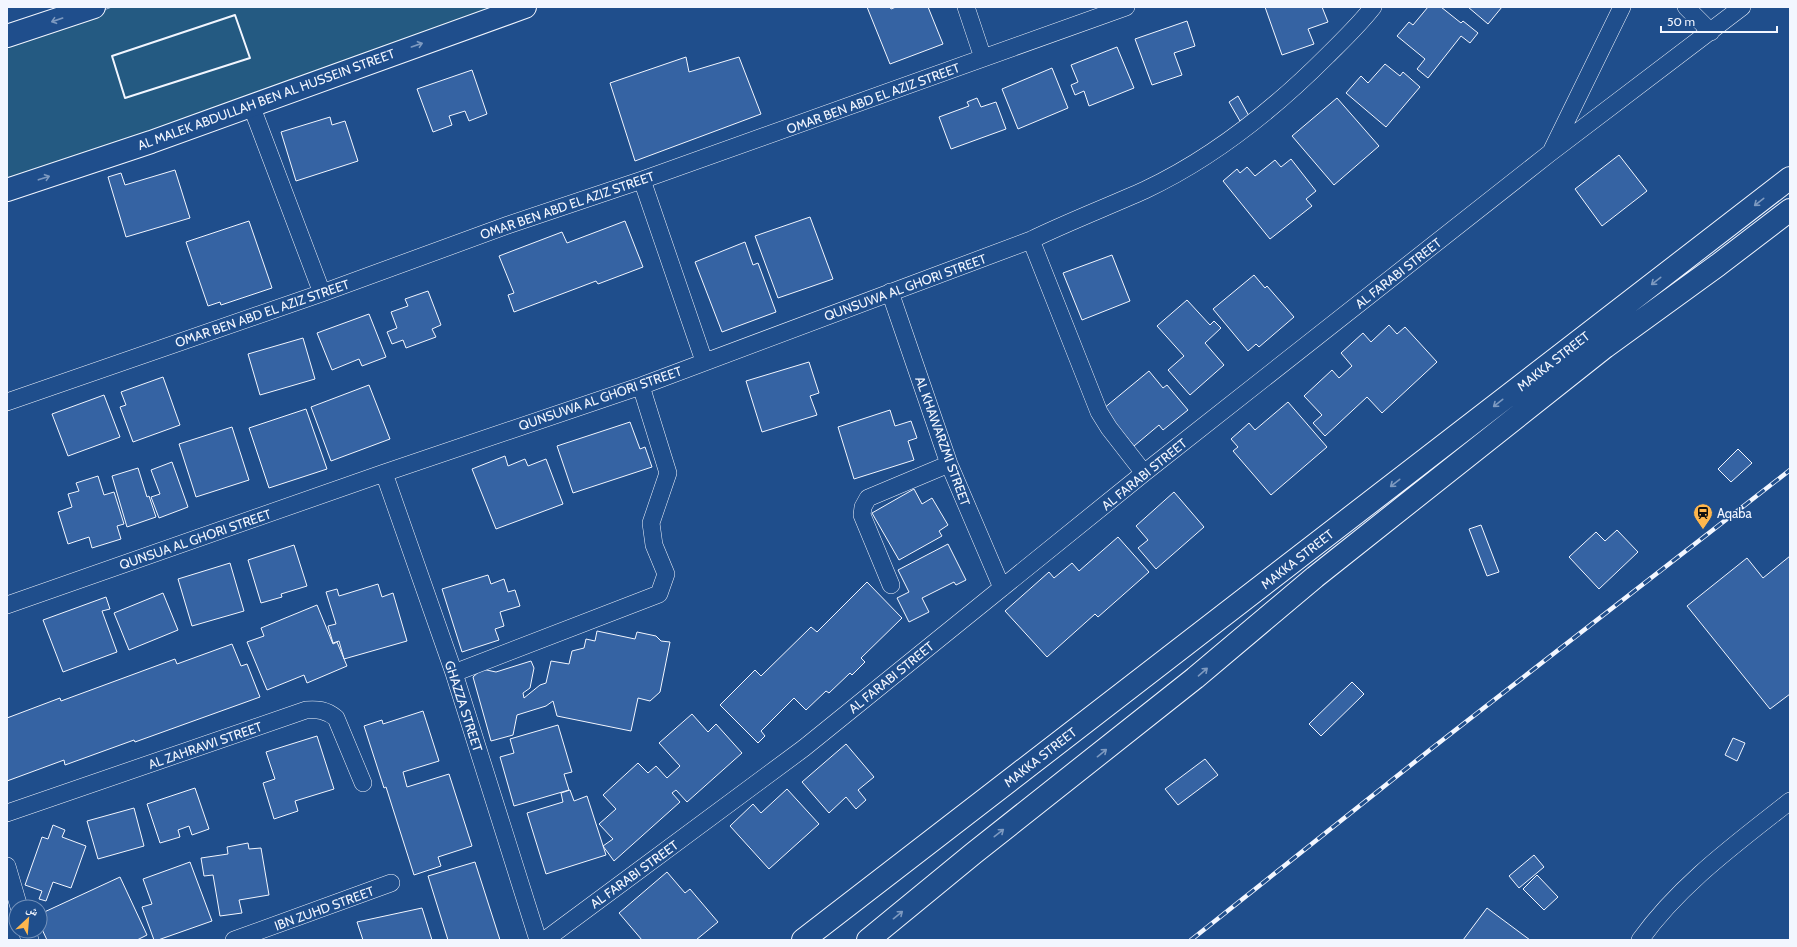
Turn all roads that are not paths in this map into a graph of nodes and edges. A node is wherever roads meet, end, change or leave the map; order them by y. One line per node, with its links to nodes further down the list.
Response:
1 (94, 7): 10 (main road, one-way to 10)
2 (525, 7): 12 (main road, AL MALEK ABDULLAH BEN AL HUSSEIN STREET, one-way to 2)
3 (966, 7): 11 (street)
4 (1126, 7): 11 (street, OMAR BEN ABD EL AZIZ STREET)
5 (1373, 7): 18 (street, QUNSUWA AL GHORI STREET)
6 (1622, 7): 13 (street)
7 (1686, 7): 9 (street)
8 (1742, 7): 9 (street, AL FARABI STREET)
9 (1711, 32): 13 (street, AL FARABI STREET)
10 (7, 36)
11 (983, 58): 15 (street, OMAR BEN ABD EL AZIZ STREET)
12 (251, 105): 16 (main road, AL MALEK ABDULLAH BEN AL HUSSEIN STREET, one-way to 12); 20 (street)
13 (1550, 154): 26 (street, AL FARABI STREET)
14 (1790, 178): 40 (main road, MAKKA STREET, one-way to 40)
15 (642, 180): 20 (street, OMAR BEN ABD EL AZIZ STREET); 21 (street)
16 (7, 190)
17 (1790, 210): 41 (main road, MAKKA STREET, one-way to 17)
18 (1031, 240): 19 (street, QUNSUWA AL GHORI STREET); 26 (street)
19 (890, 292): 21 (street, QUNSUWA AL GHORI STREET); 24 (street, AL KHAWARZMI STREET)
20 (322, 293): 23 (street, OMAR BEN ABD EL AZIZ STREET)
21 (704, 361): 22 (street, QUNSUWA AL GHORI STREET)
22 (641, 386): 25 (street, QUNSUWA AL GHORI STREET); 30 (street)
23 (7, 402)
24 (949, 464): 27 (street); 28 (street, AL KHAWARZMI STREET)
25 (384, 473): 29 (street, QUNSUA AL GHORI STREET); 30 (street, GHAZZA STREET)
26 (1144, 473): 28 (street, AL FARABI STREET)
27 (891, 585)
28 (1002, 588): 39 (street, AL FARABI STREET)
29 (7, 605)
30 (454, 673): 38 (street, GHAZZA STREET)
31 (363, 782): 33 (street, AL ZAHRAWI STREET)
32 (1790, 801): 42 (street)
33 (7, 813)
34 (7, 866): 36 (street)
35 (391, 883): 37 (street, IBN ZUHD STREET)
36 (17, 899)
37 (234, 940)
38 (538, 940)
39 (545, 940)
40 (803, 940)
41 (868, 940)
42 (1640, 940)

